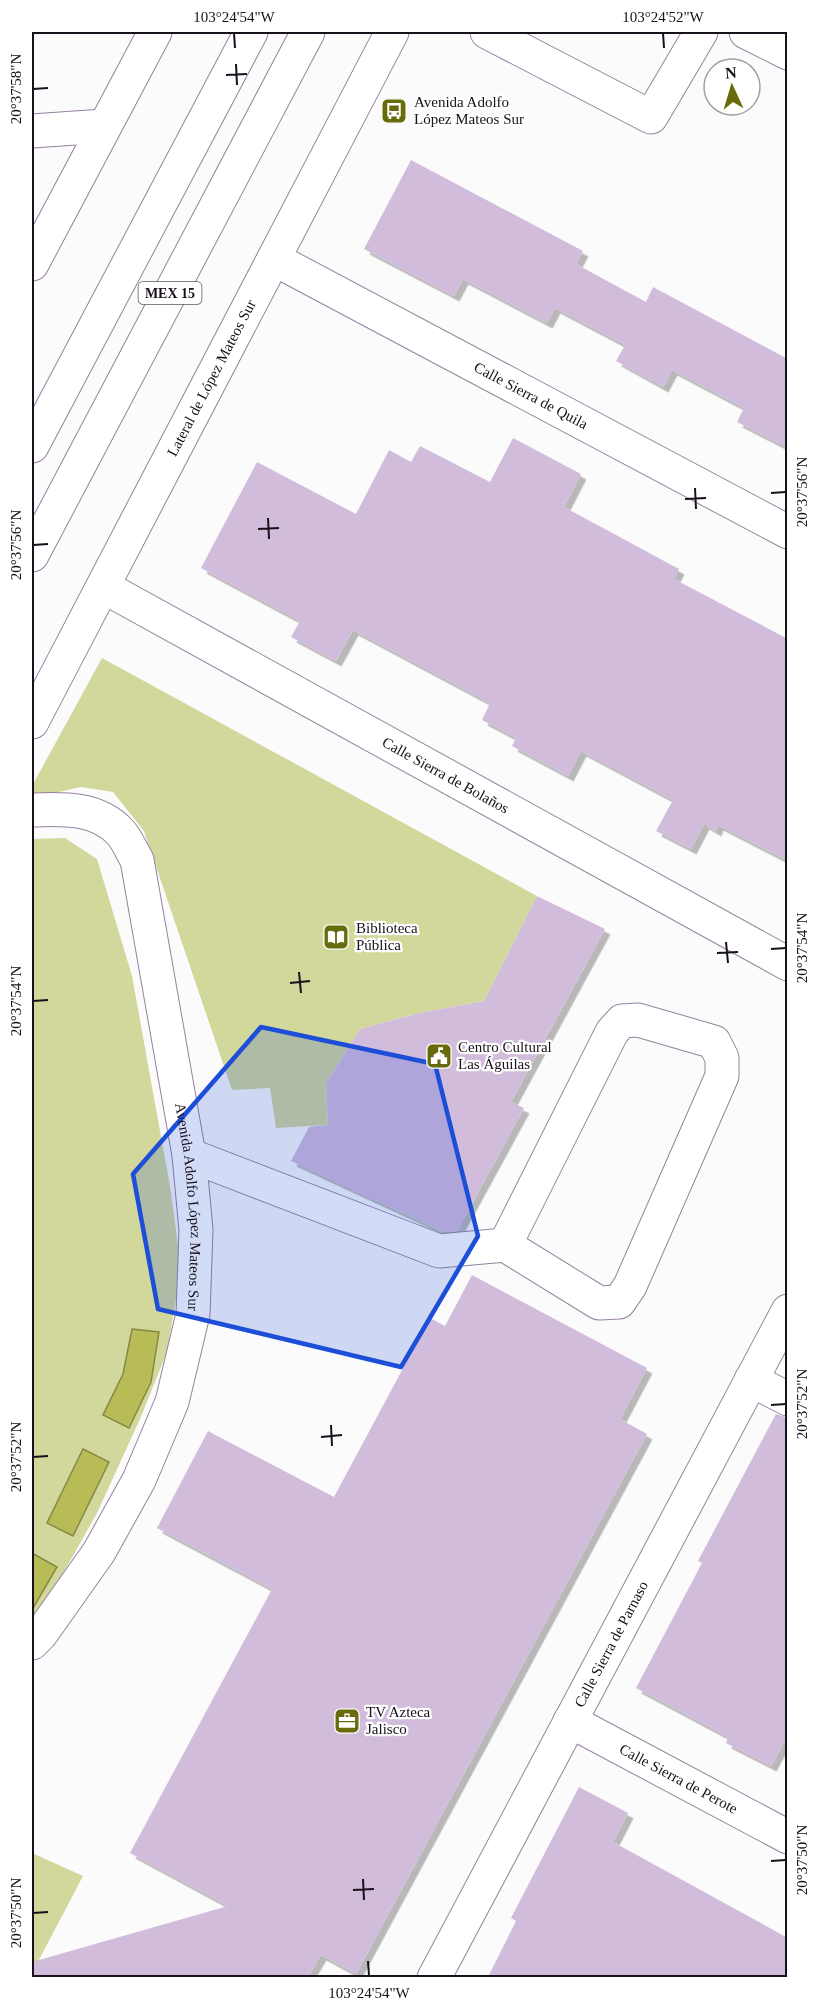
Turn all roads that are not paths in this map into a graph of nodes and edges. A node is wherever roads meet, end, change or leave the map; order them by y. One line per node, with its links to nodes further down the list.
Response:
1 (154, 32): 9 (street)
2 (251, 32): 13 (street, MEX 15)
3 (309, 32): 15 (street, MEX 15)
4 (392, 32): 11 (street, Lateral de López Mateos Sur)
5 (487, 32): 6 (street)
6 (701, 32)
7 (746, 32): 8 (street)
8 (788, 53)
9 (104, 126): 10 (street); 12 (street)
10 (32, 132)
11 (274, 259): 14 (street, Calle Sierra de Quila); 16 (street, Lateral de López Mateos Sur)
12 (32, 264)
13 (32, 446)
14 (788, 532)
15 (32, 555)
16 (104, 587): 17 (street, Lateral de López Mateos Sur); 19 (street, Calle Sierra de Bolaños)
17 (32, 722)
18 (32, 810): 20 (street, Avenida Adolfo López Mateos Sur)
19 (788, 964)
20 (189, 1155): 21 (street); 25 (street, Avenida Adolfo López Mateos Sur)
21 (505, 1245): 21 (street)
22 (788, 1311): 23 (street, Calle Sierra de Parnaso)
23 (751, 1380): 24 (street); 26 (street, Calle Sierra de Parnaso)
24 (788, 1399)
25 (32, 1643)
26 (570, 1721): 27 (street, Calle Sierra de Perote); 28 (street, Calle Sierra de Parnaso)
27 (788, 1837)
28 (434, 1977)

